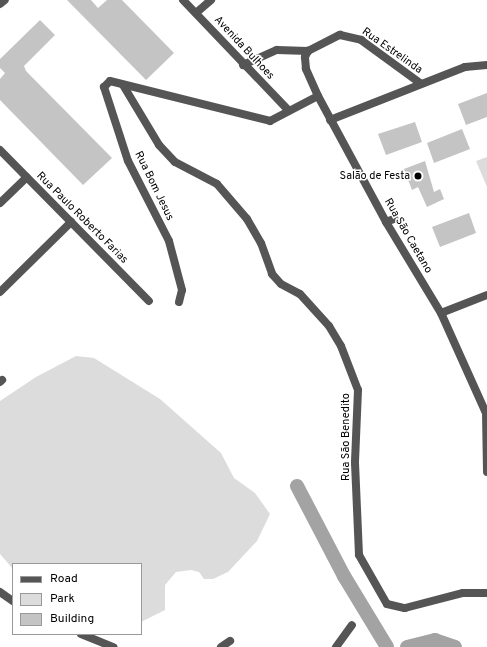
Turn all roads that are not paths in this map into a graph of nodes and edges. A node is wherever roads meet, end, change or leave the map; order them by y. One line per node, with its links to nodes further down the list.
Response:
1 (4, 0): 4 (street)
2 (183, 0): 5 (street, Avenida Bulhoes)
3 (211, 0): 5 (street)
4 (0, 4)
5 (196, 13): 8 (street, Avenida Bulhoes)
6 (308, 51): 8 (street); 9 (street, Rua Estrelinda); 11 (street)
7 (487, 64): 9 (street, Rua Estrelinda)
8 (243, 65): 12 (street, Avenida Bulhoes)
9 (420, 83): 13 (street, Rua Estrelinda)
10 (123, 85): 12 (street); 21 (street, Rua Bom Jesus); 25 (street, Rua São Benedito)
11 (318, 96): 12 (street); 13 (street, Rua São Caetano)
12 (289, 111)
13 (330, 120): 22 (street, Rua São Caetano)
14 (0, 150): 15 (street, Rua Paulo Roberto Farias)
15 (27, 177): 16 (street); 17 (street, Rua Paulo Roberto Farias)
16 (0, 203)
17 (71, 222): 18 (street); 20 (street, Rua Paulo Roberto Farias)
18 (0, 292)
19 (487, 295): 22 (street)
20 (149, 301)
21 (179, 302)
22 (441, 313): 23 (street, Rua São Caetano)
23 (487, 472)
24 (0, 592): 26 (street)
25 (487, 593)
26 (12, 600)
27 (352, 625): 32 (street)
28 (83, 635): 30 (street)
29 (230, 641): 31 (street)
30 (113, 647)
31 (221, 647)
32 (336, 647)

